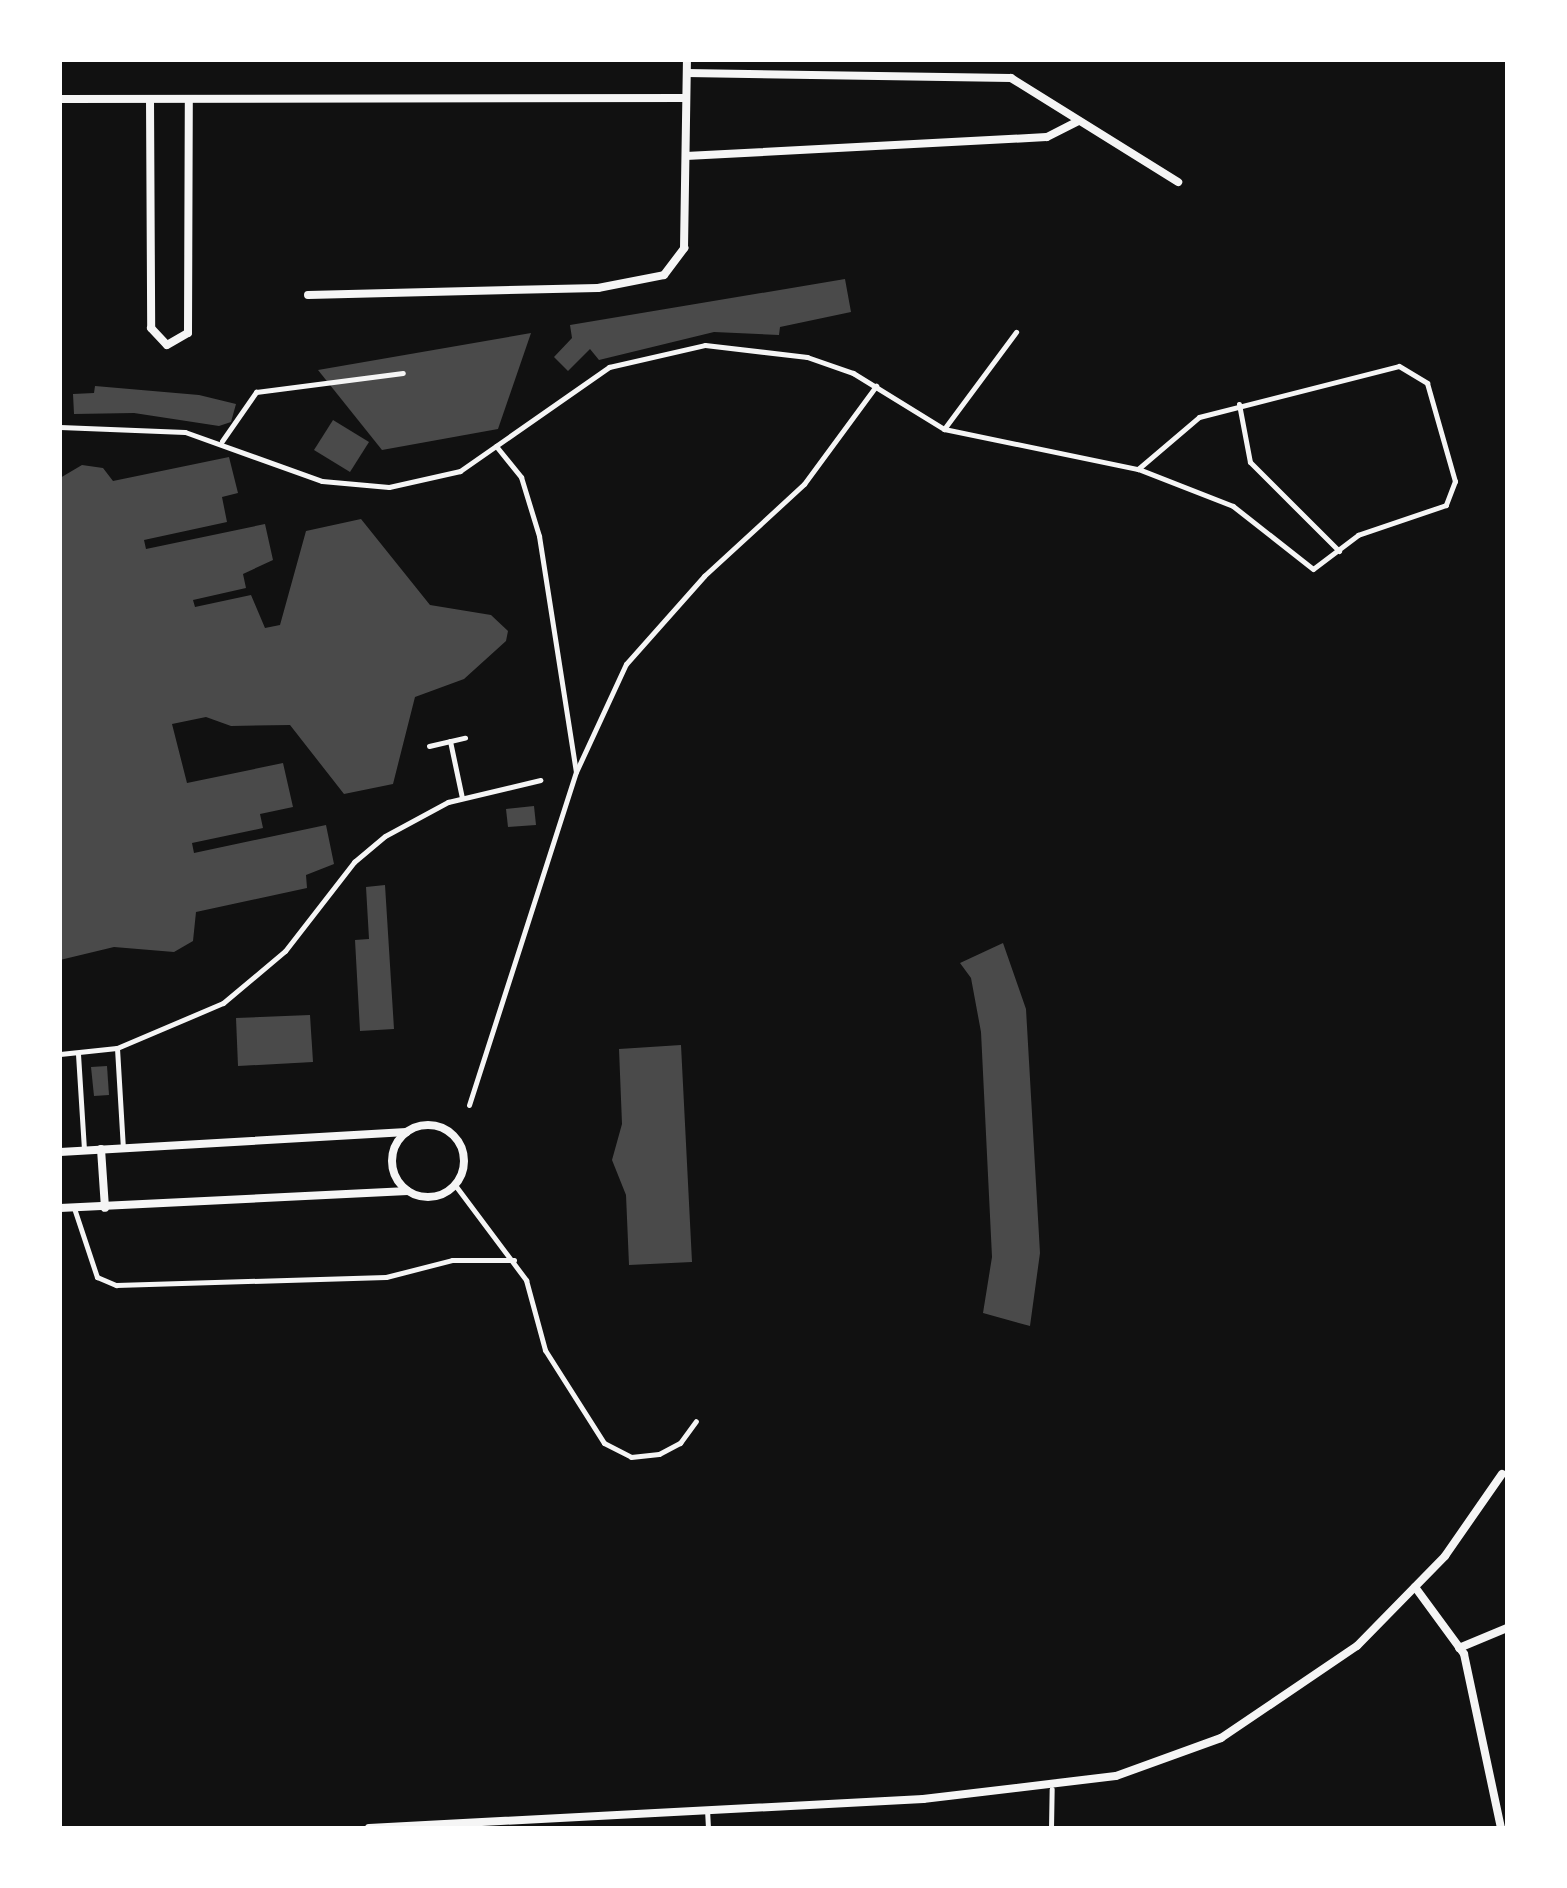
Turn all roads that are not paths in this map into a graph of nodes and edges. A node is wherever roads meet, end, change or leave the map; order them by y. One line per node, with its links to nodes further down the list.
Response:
1 (687, 60): 2 (street)
2 (687, 73): 3 (street); 7 (street)
3 (686, 98): 6 (street); 8 (street)
4 (60, 99): 5 (street)
5 (150, 99): 6 (street); 6 (street)
6 (189, 99)
7 (1078, 121): 8 (street); 9 (street)
8 (686, 156): 10 (street)
9 (1178, 182)
10 (308, 295)
11 (1016, 332): 16 (lane)
12 (403, 373): 17 (lane)
13 (876, 386): 16 (lane); 18 (lane); 24 (lane)
14 (1239, 404): 19 (lane); 20 (lane); 20 (lane)
15 (60, 427): 17 (lane)
16 (944, 429): 19 (lane)
17 (222, 441): 18 (lane)
18 (496, 446): 24 (lane)
19 (1138, 469): 20 (lane)
20 (1339, 551)
21 (465, 738): 22 (lane)
22 (450, 741): 23 (lane); 26 (lane)
23 (429, 746)
24 (576, 772): 30 (lane)
25 (540, 780): 26 (lane)
26 (462, 798): 27 (lane)
27 (117, 1048): 29 (lane); 32 (lane)
28 (60, 1054): 29 (lane)
29 (78, 1054): 34 (lane)
30 (469, 1105)
31 (406, 1132): 32 (street); 36 (street); 37 (street)
32 (123, 1148): 33 (street)
33 (101, 1149): 34 (street); 40 (street)
34 (84, 1150): 35 (street)
35 (60, 1152)
36 (455, 1185): 37 (street); 41 (lane)
37 (408, 1191): 40 (street)
38 (60, 1208): 39 (street)
39 (74, 1208): 40 (street); 41 (lane)
40 (105, 1208)
41 (514, 1260): 42 (lane)
42 (696, 1421)
43 (1502, 1474): 44 (street)
44 (1415, 1587): 46 (street); 47 (street)
45 (1507, 1628): 46 (street)
46 (1459, 1648): 52 (street)
47 (1052, 1789): 48 (street); 51 (lane)
48 (706, 1807): 49 (street); 50 (lane)
49 (369, 1828)
50 (708, 1828)
51 (1051, 1828)
52 (1501, 1828)

